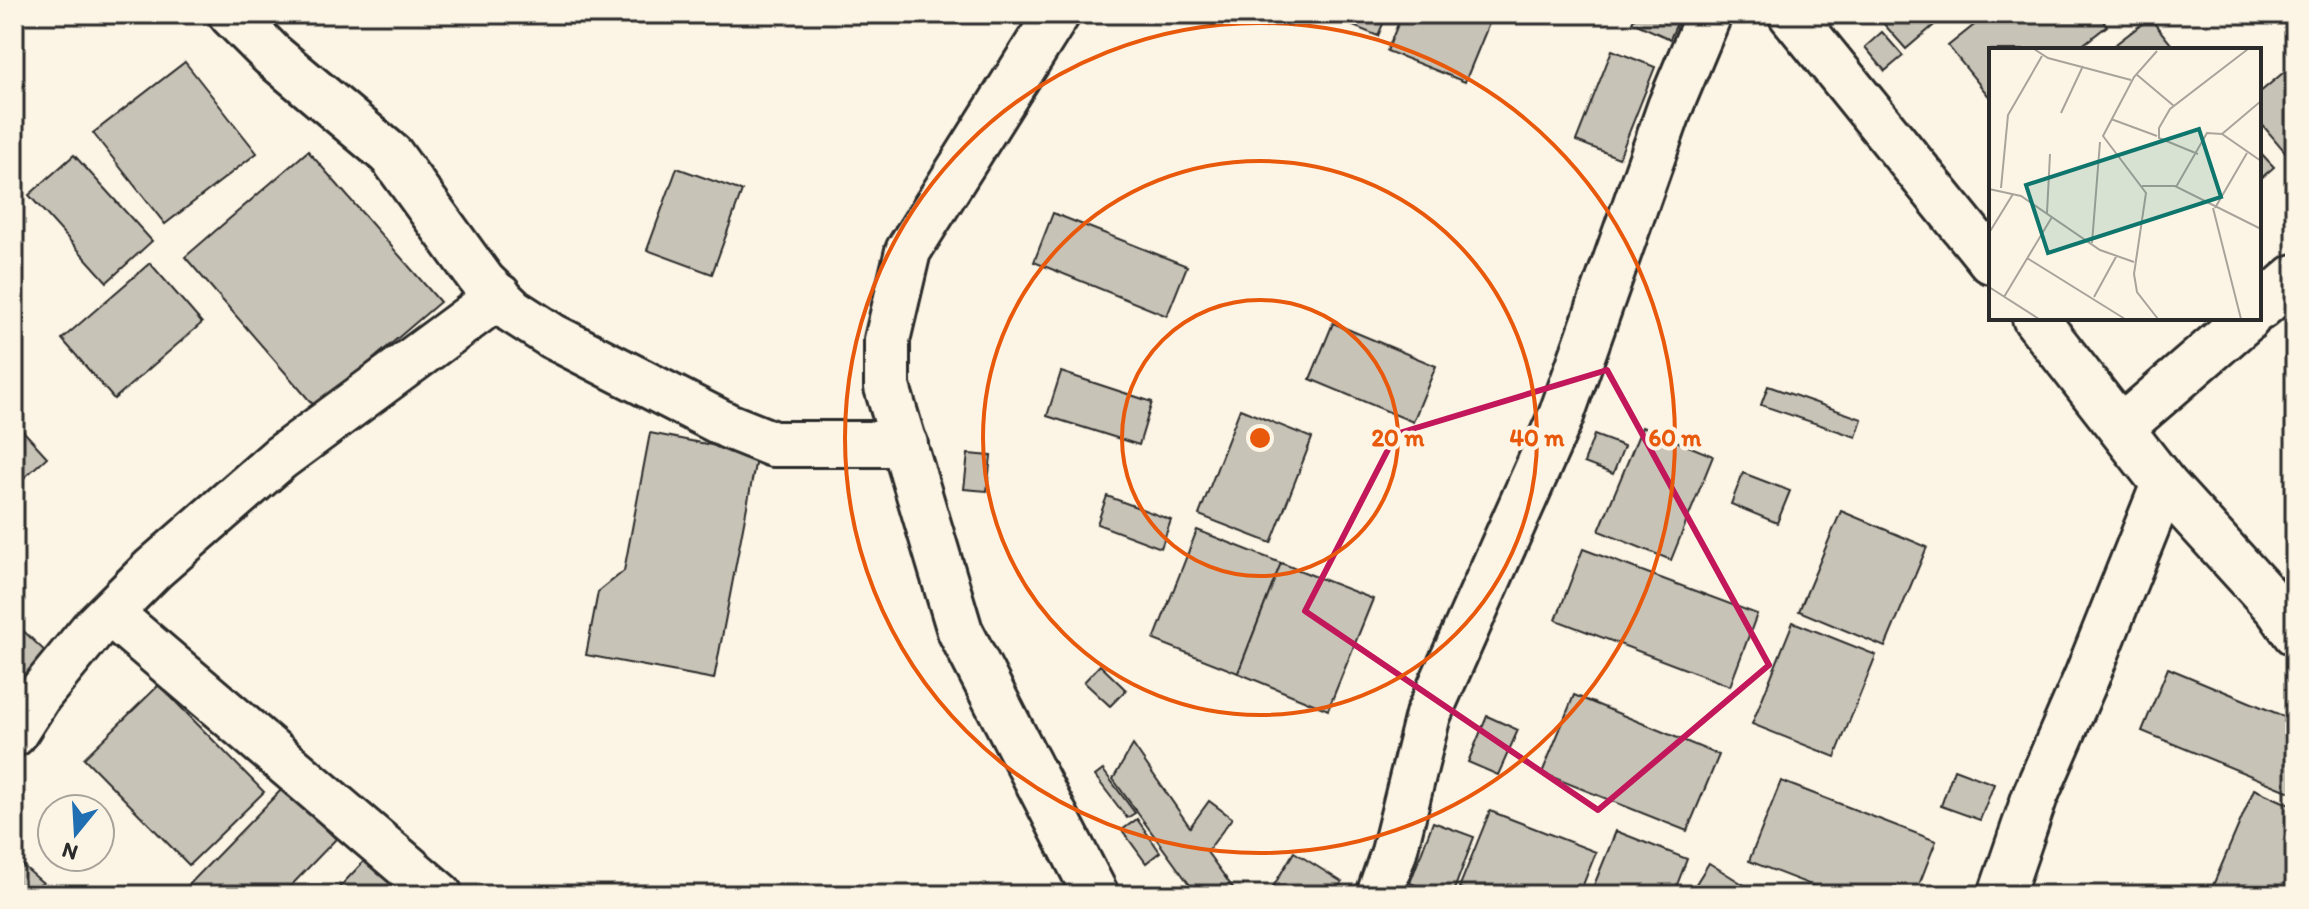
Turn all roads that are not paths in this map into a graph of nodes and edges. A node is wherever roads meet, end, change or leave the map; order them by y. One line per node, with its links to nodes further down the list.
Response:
1 (231, 14): 7 (street)
2 (1057, 14): 12 (street)
3 (1709, 14): 19 (street)
4 (1791, 14): 5 (street)
5 (1989, 259)
6 (2295, 277): 8 (street)
7 (499, 296): 12 (street); 14 (street)
8 (2261, 306)
9 (2037, 320): 11 (street)
10 (2246, 320): 11 (street)
11 (2121, 428): 13 (street)
12 (905, 444): 18 (street)
13 (2164, 484): 15 (street); 20 (street)
14 (110, 613): 16 (street); 17 (street)
15 (2295, 633)
16 (14, 734)
17 (440, 895)
18 (1096, 895)
19 (1379, 895)
20 (2001, 895)

